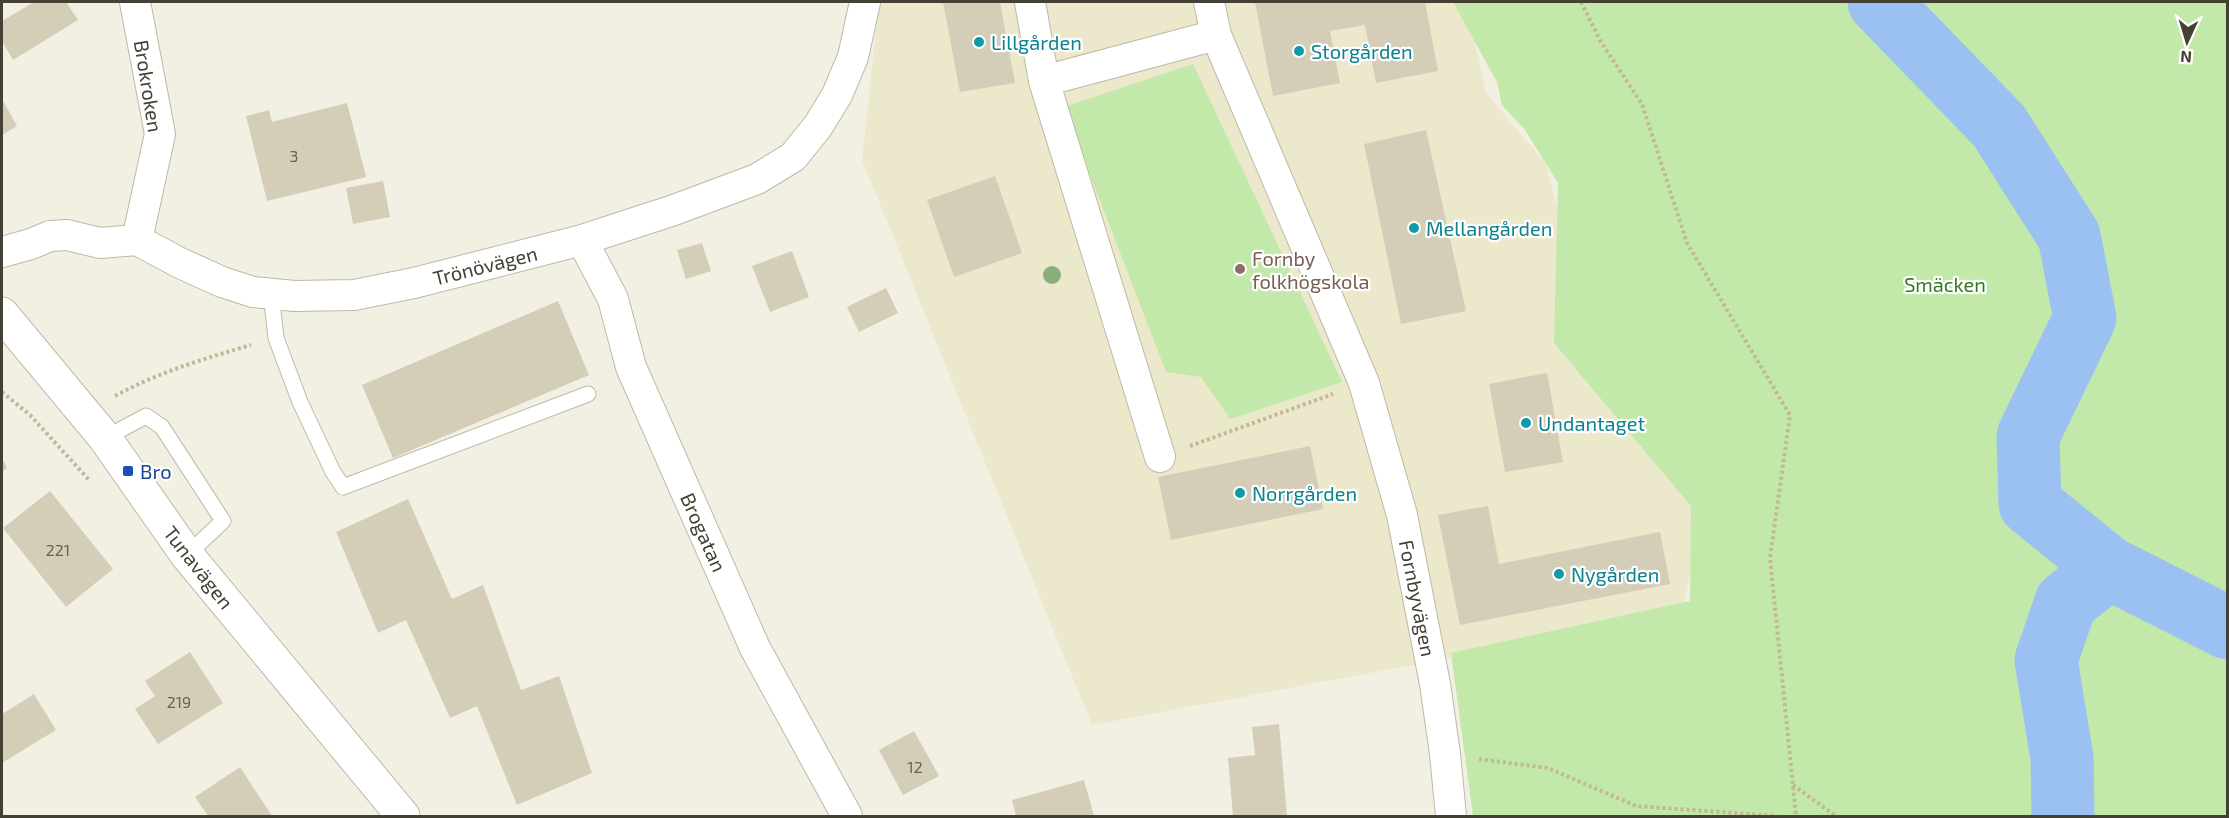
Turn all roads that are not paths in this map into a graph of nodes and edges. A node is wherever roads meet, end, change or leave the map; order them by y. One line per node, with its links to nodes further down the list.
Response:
1 (135, 2): 7 (street, Brokroken)
2 (864, 2): 8 (street, Trönövägen)
3 (1030, 2): 6 (street)
4 (1209, 2): 5 (street, Fornbyvägen)
5 (1216, 35): 6 (street); 18 (street, Fornbyvägen)
6 (1044, 81): 14 (street)
7 (137, 240): 9 (street); 10 (street, Trönövägen)
8 (582, 240): 10 (street, Trönövägen); 17 (street, Brogatan)
9 (2, 252)
10 (271, 293): 12 (lane)
11 (2, 314): 13 (street, Tunavägen)
12 (588, 394)
13 (95, 427): 15 (street, Tunavägen); 15 (lane)
14 (1160, 457)
15 (188, 555): 16 (street, Tunavägen)
16 (403, 816)
17 (847, 816)
18 (1451, 816)

